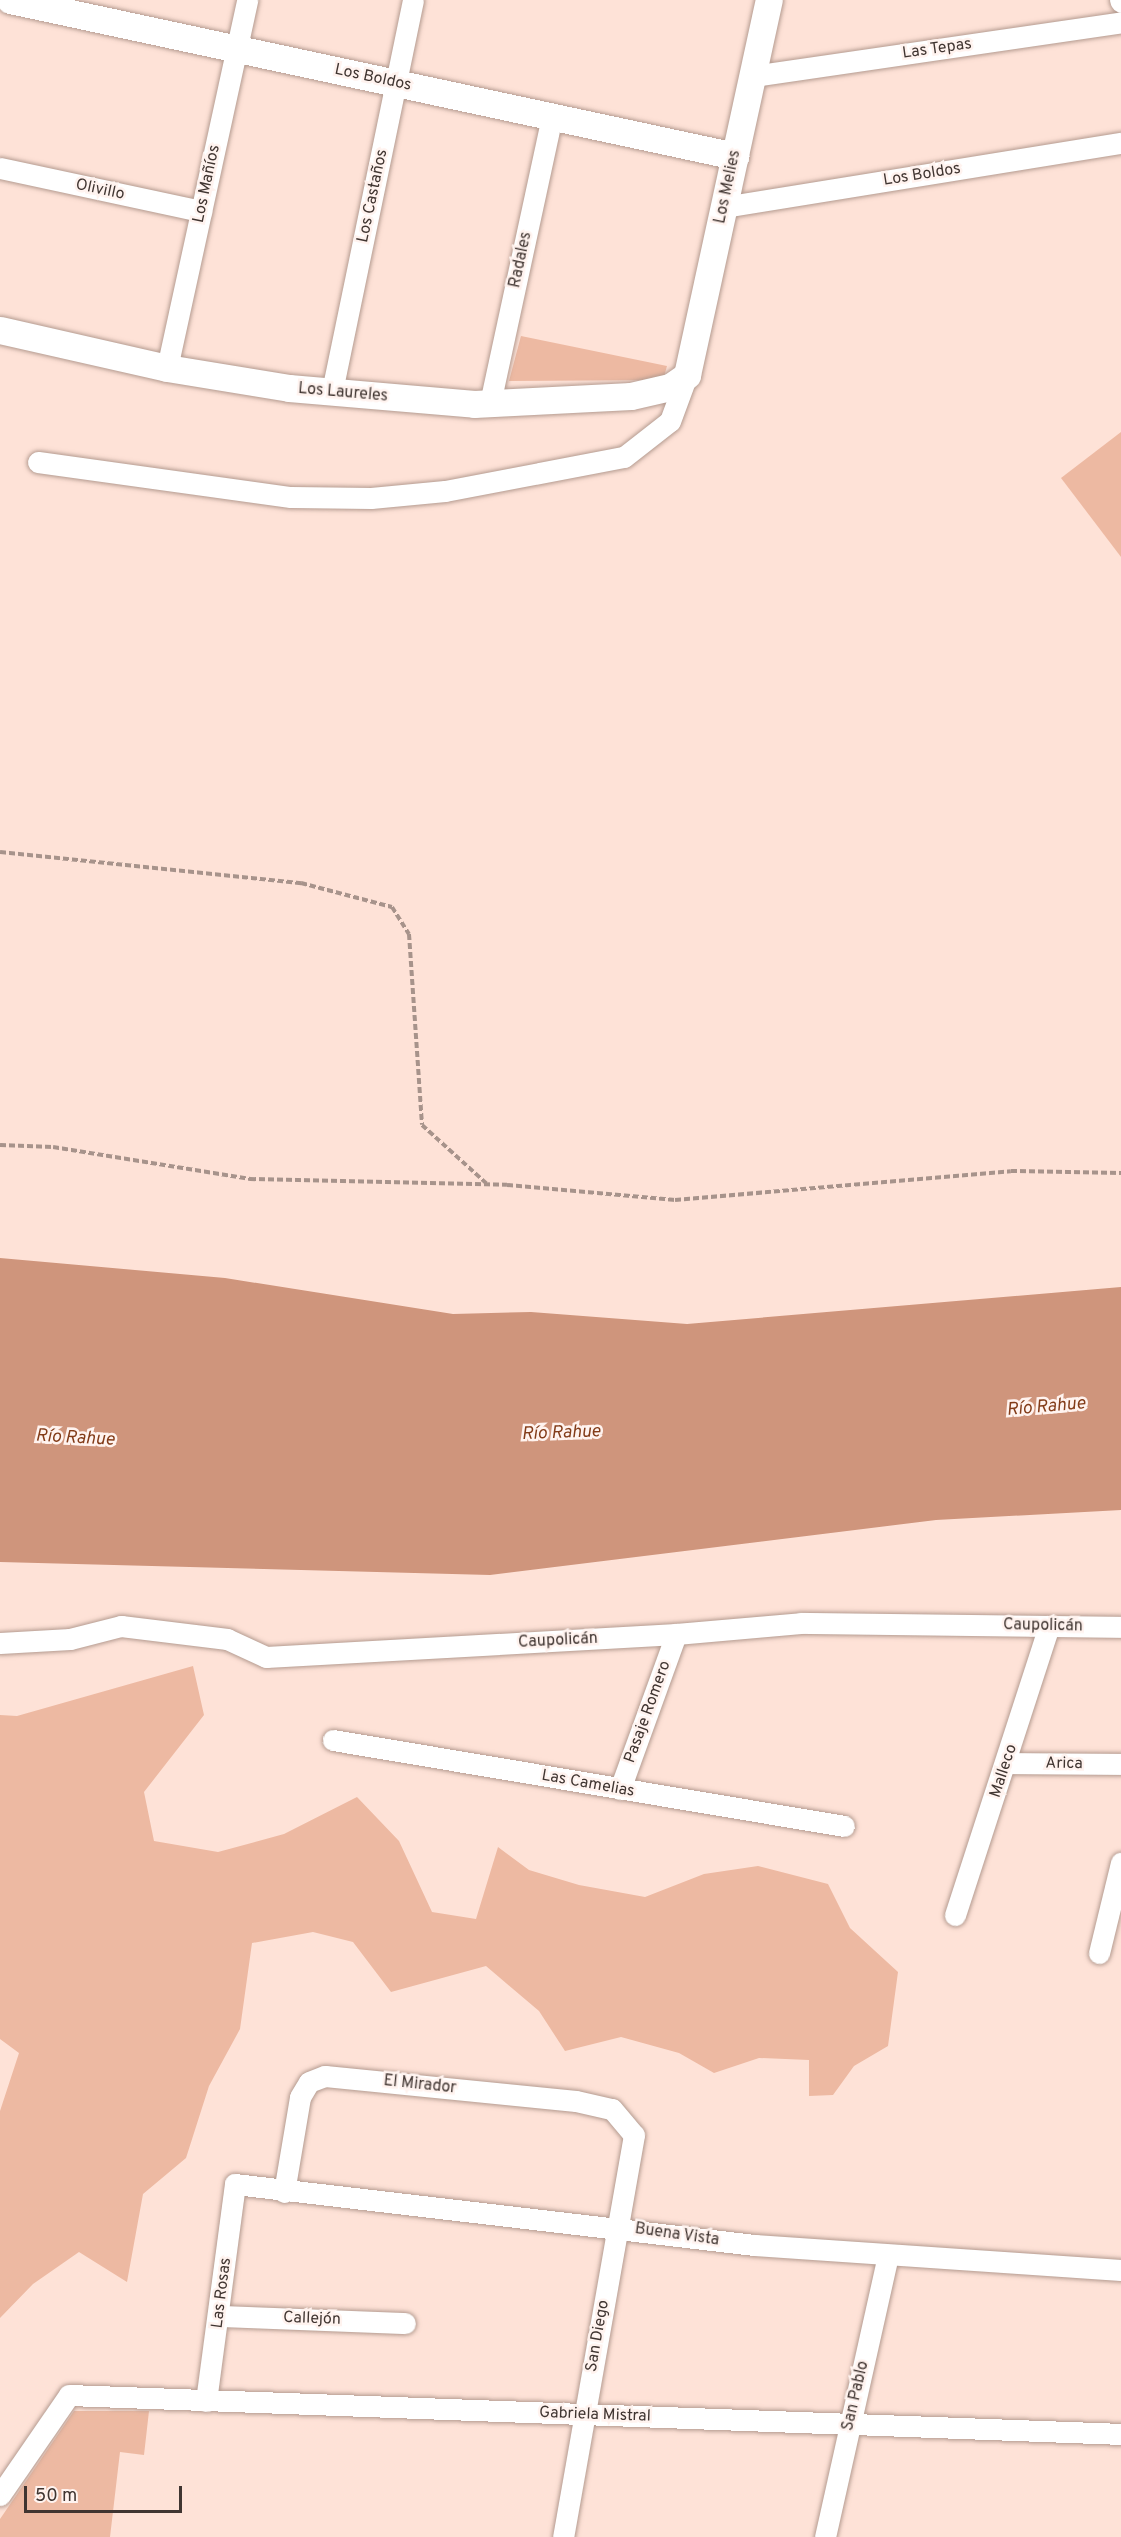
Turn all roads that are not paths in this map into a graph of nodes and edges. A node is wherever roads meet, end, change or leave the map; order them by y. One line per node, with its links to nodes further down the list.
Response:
1 (10, 0): 5 (street, Los Boldos)
2 (247, 0): 7 (street, Los Mañíos)
3 (413, 0): 9 (street, Los Castaños)
4 (770, 0): 8 (street, Los Melies)
5 (86, 8): 7 (street, Los Boldos)
6 (1121, 22): 8 (street, Las Tepas)
7 (236, 49): 9 (street, Los Boldos); 15 (street, Los Mañíos)
8 (753, 76): 12 (street, Los Melies)
9 (396, 83): 10 (street, Los Boldos); 19 (street, Los Castaños)
10 (552, 117): 12 (street, Los Boldos); 20 (street, Radales)
11 (1121, 143): 14 (street, Los Boldos)
12 (735, 156): 14 (street, Los Melies)
13 (0, 168): 15 (street, Olivillo)
14 (724, 207): 18 (street, Los Melies)
15 (201, 211): 17 (street, Los Mañíos)
16 (0, 330): 17 (street, Los Laureles)
17 (167, 368): 19 (street, Los Laureles)
18 (687, 375): 20 (street, Los Laureles); 21 (street)
19 (333, 392): 20 (street, Los Laureles)
20 (490, 403)
21 (38, 462)
22 (1049, 1626): 23 (street, Caupolicán); 24 (street, Caupolicán); 27 (street, Malleco)
23 (1121, 1627)
24 (676, 1634): 25 (street, Caupolicán); 29 (street, Pasaje Romero)
25 (0, 1642)
26 (333, 1740): 29 (street, Las Camelias)
27 (1007, 1763): 28 (street, Arica); 32 (street, Malleco)
28 (1121, 1764)
29 (620, 1789): 30 (street, Las Camelias)
30 (844, 1826)
31 (1121, 1863): 33 (street)
32 (956, 1915)
33 (1099, 1953)
34 (634, 2135): 36 (street, El Mirador); 37 (street, San Diego)
35 (235, 2184): 36 (street, Buena Vista); 40 (street, Las Rosas)
36 (284, 2192): 37 (street, Buena Vista)
37 (618, 2226): 38 (street, Buena Vista); 43 (street, San Diego)
38 (888, 2255): 39 (street, Buena Vista); 44 (street, San Pablo)
39 (1121, 2270)
40 (219, 2316): 41 (street, Callejón); 42 (street, Las Rosas)
41 (405, 2322)
42 (206, 2401): 43 (street, Gabriela Mistral); 46 (street, Gabriela Mistral)
43 (584, 2414): 44 (street, Gabriela Mistral); 47 (street, San Diego)
44 (850, 2426): 45 (street, Gabriela Mistral); 48 (street, San Pablo)
45 (1121, 2434)
46 (0, 2495)
47 (562, 2537)
48 (825, 2537)

